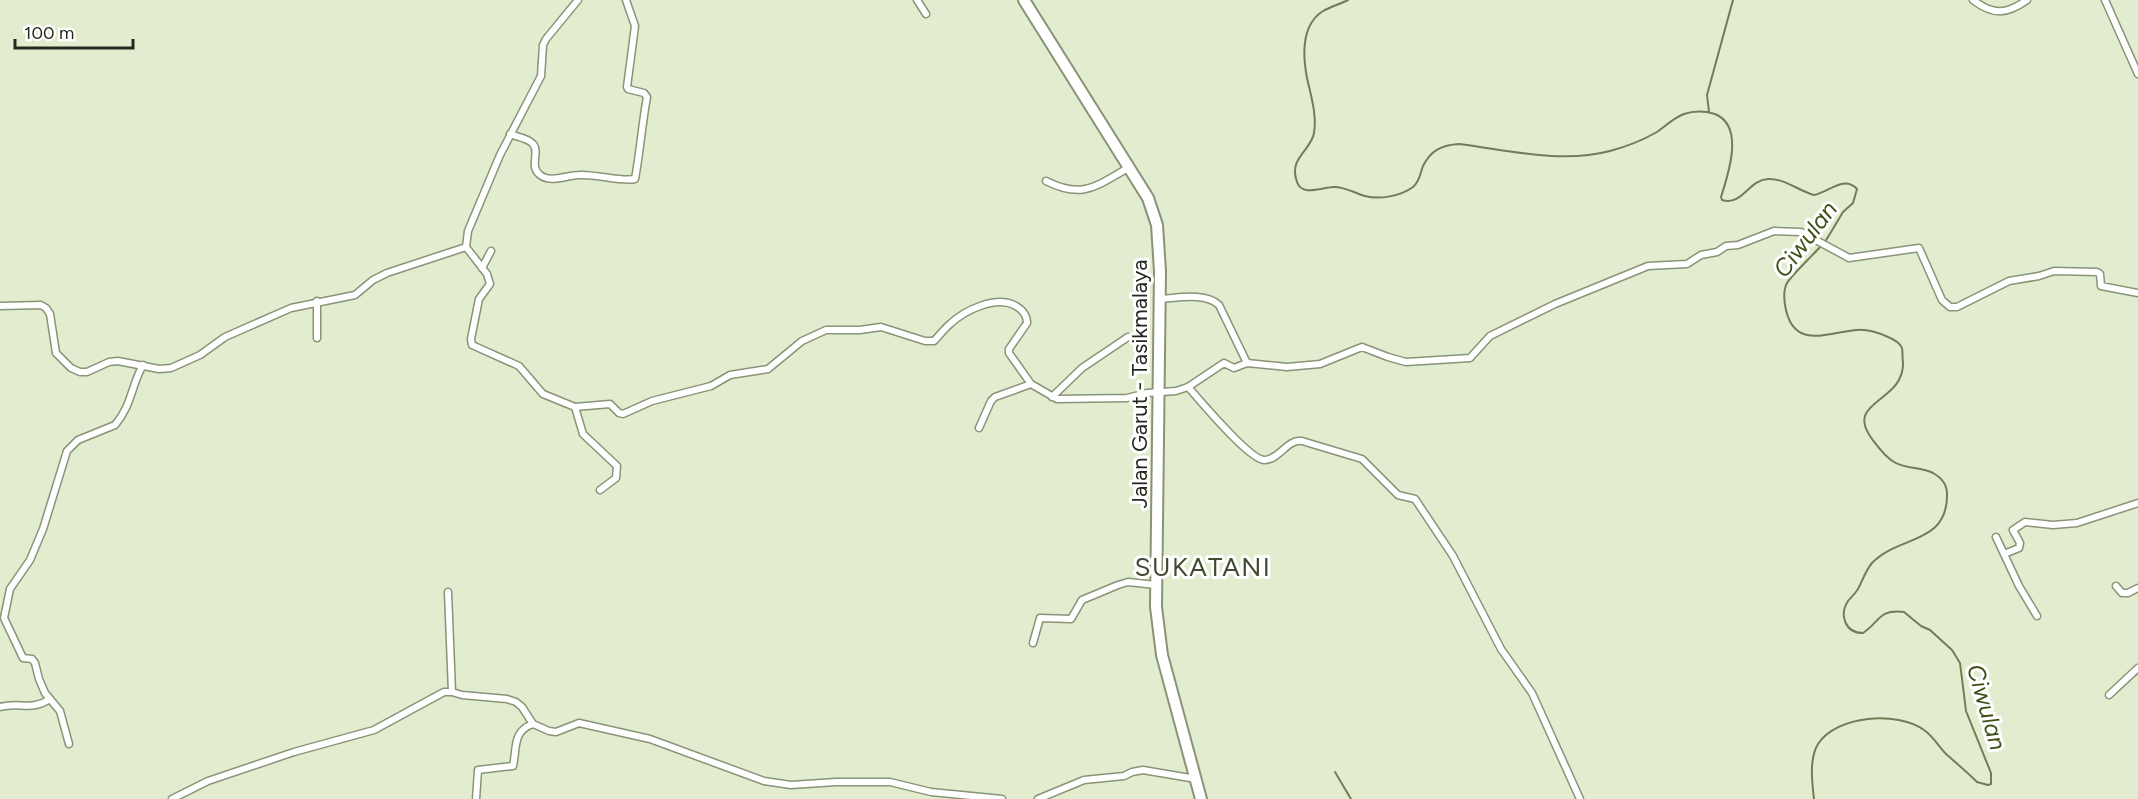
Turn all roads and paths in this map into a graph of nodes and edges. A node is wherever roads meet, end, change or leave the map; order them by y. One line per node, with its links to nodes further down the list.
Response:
1 (578, 0): 10 (street)
2 (626, 0): 10 (street)
3 (917, 0): 8 (street)
4 (1024, 0): 11 (main road, Jalan Garut - Tasikmalaya)
5 (1972, 0): 6 (street)
6 (2027, 0)
7 (2106, 0): 9 (street)
8 (926, 14)
9 (2138, 74)
10 (510, 135): 13 (street)
11 (1130, 167): 12 (street); 17 (main road, Jalan Garut - Tasikmalaya)
12 (1046, 181)
13 (466, 247): 15 (street); 18 (street)
14 (491, 251): 15 (street)
15 (482, 268): 28 (street)
16 (2138, 293): 22 (street)
17 (1160, 299): 22 (street); 26 (main road, Jalan Garut - Tasikmalaya)
18 (317, 302): 21 (street); 23 (street)
19 (0, 306): 23 (street)
20 (1128, 337): 27 (street)
21 (316, 338)
22 (1247, 363): 25 (street)
23 (142, 365): 43 (street)
24 (1031, 384): 27 (street); 28 (street); 29 (street)
25 (1188, 387): 26 (street); 53 (street)
26 (1157, 393): 27 (street); 34 (main road, Jalan Garut - Tasikmalaya)
27 (1052, 397)
28 (575, 407): 30 (street)
29 (979, 428)
30 (600, 490)
31 (2138, 503): 33 (street)
32 (1996, 537): 33 (street)
33 (2004, 554): 38 (street)
34 (1156, 585): 39 (street); 47 (main road, Jalan Garut - Tasikmalaya)
35 (2116, 586): 36 (street)
36 (2138, 588)
37 (448, 592): 41 (street)
38 (2037, 616)
39 (1033, 643)
40 (2138, 668): 42 (street)
41 (452, 692): 45 (street); 48 (street)
42 (2109, 695)
43 (50, 699): 44 (street); 46 (street)
44 (0, 707)
45 (532, 724): 49 (street); 50 (street)
46 (69, 744)
47 (1197, 780): 51 (street); 52 (main road, Jalan Garut - Tasikmalaya)
48 (172, 799)
49 (477, 799)
50 (1002, 799)
51 (1038, 799)
52 (1201, 799)
53 (1580, 799)

